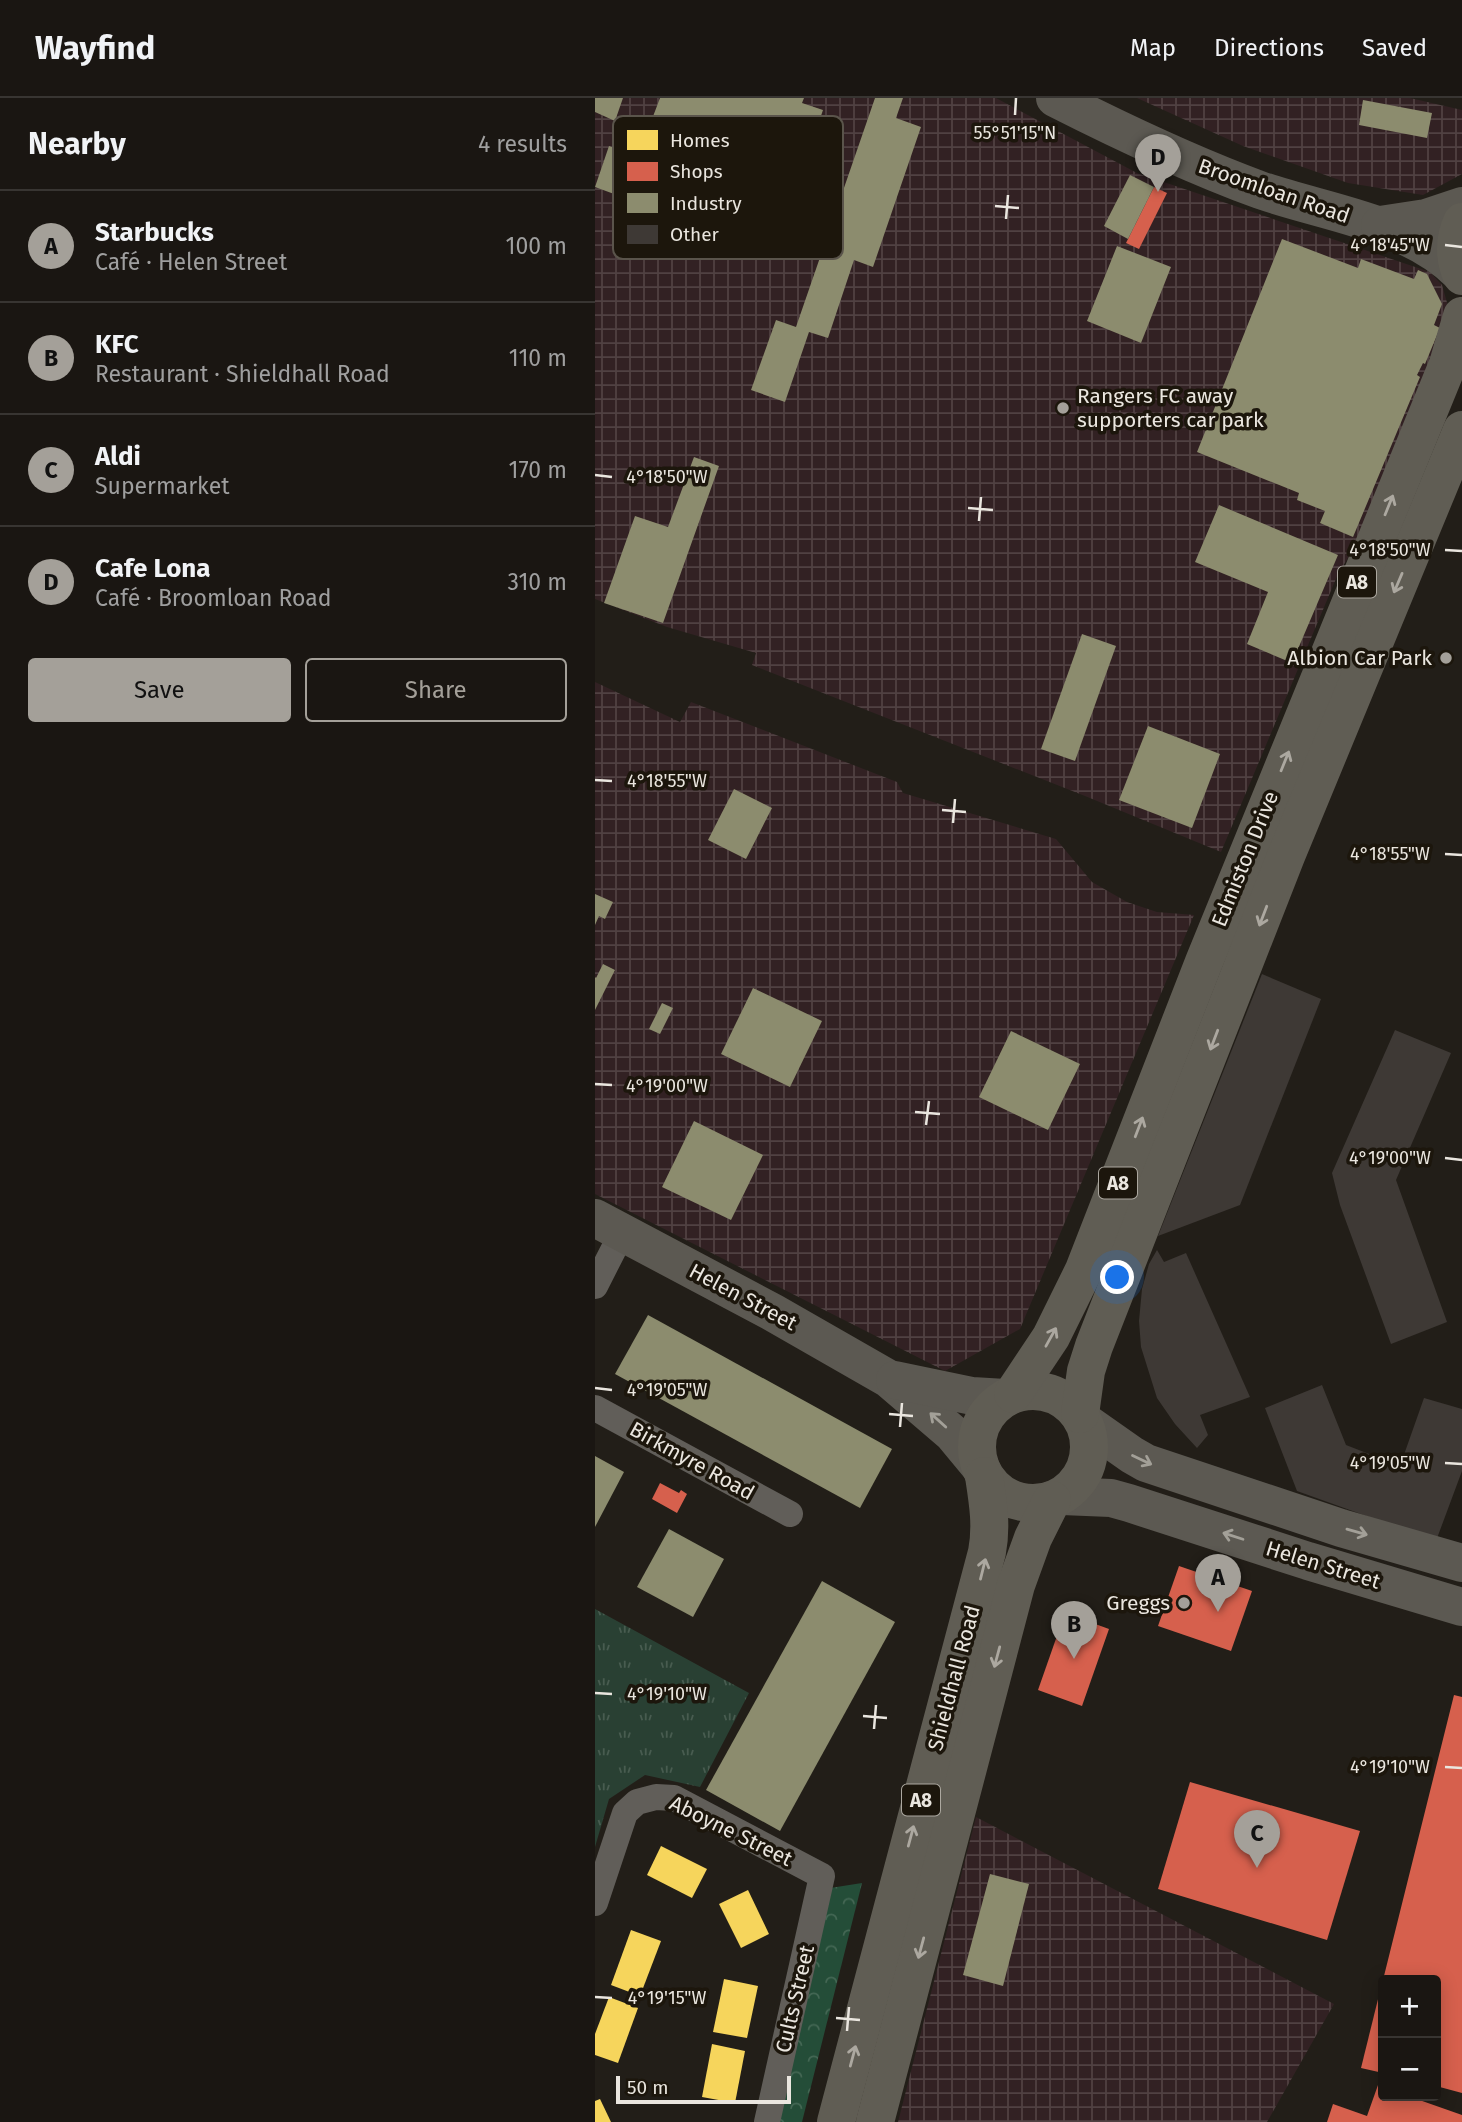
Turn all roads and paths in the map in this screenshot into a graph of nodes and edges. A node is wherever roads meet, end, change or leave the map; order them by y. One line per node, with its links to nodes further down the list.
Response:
1 (1055, 98): 4 (street, Broomloan Road)
2 (1462, 206): 4 (street, Broomloan Road)
3 (1462, 222): 5 (main road)
4 (1380, 225): 5 (street, Broomloan Road)
5 (1461, 275)
6 (1462, 316): 11 (main road, Edmiston Drive / A8, one-way to 6)
7 (1462, 430): 13 (main road, Edmiston Drive / A8, one-way to 13)
8 (609, 1226): 9 (street); 10 (street, Helen Street)
9 (595, 1286)
10 (889, 1379): 11 (street, Helen Street); 14 (street, Helen Street, one-way to 10)
11 (1009, 1396): 13 (main road); 14 (main road)
12 (595, 1408): 16 (street, Birkmyre Road)
13 (1082, 1418): 15 (main road); 17 (street, Helen Street, one-way to 17)
14 (982, 1472): 15 (main road); 20 (main road, Shieldhall Road / A8, one-way to 14)
15 (1057, 1498): 18 (street, Helen Street, one-way to 15); 22 (main road, Shieldhall Road / A8, one-way to 22)
16 (790, 1514)
17 (1462, 1563)
18 (1462, 1607)
19 (823, 1876): 21 (street, Aboyne Street); 23 (street, Cults Street)
20 (895, 1898): 22 (main road); 24 (main road, Shieldhall Road / A8, one-way to 20)
21 (595, 1903)
22 (932, 1908): 25 (main road, Shieldhall Road / A8, one-way to 25)
23 (767, 2122)
24 (836, 2122)
25 (875, 2122)

